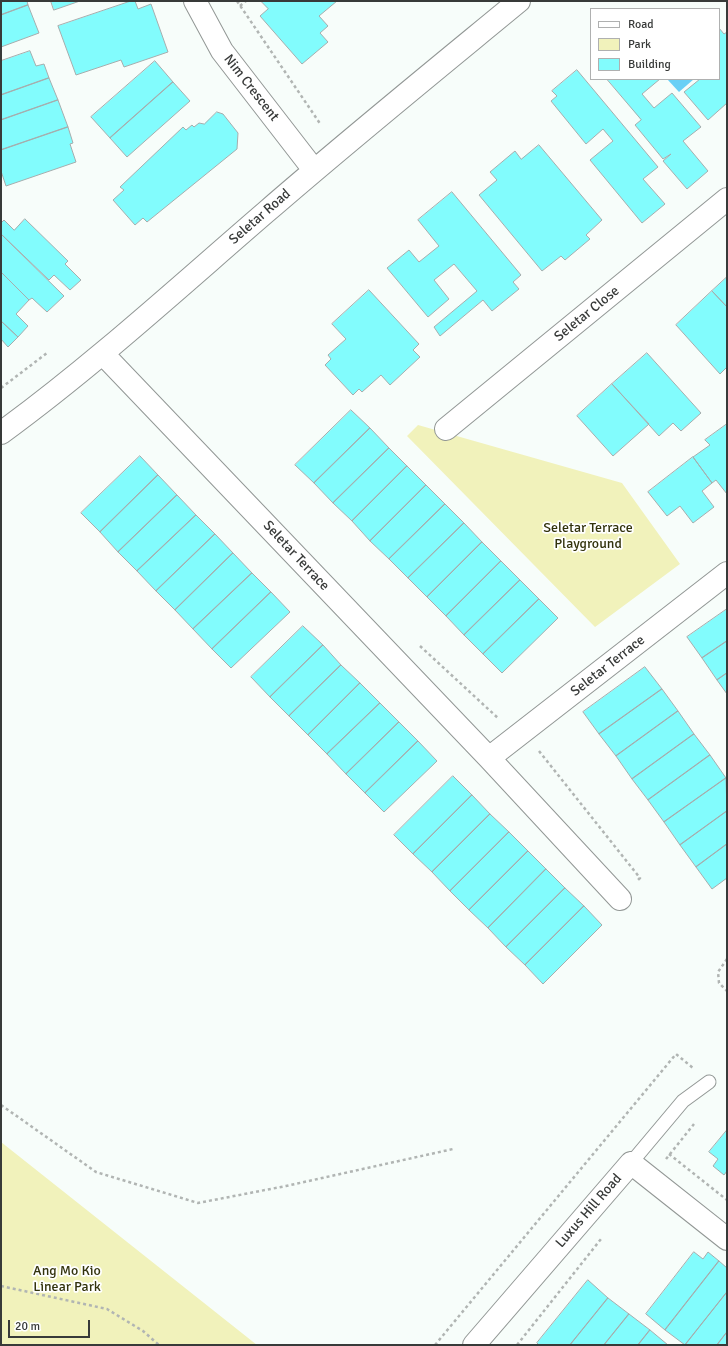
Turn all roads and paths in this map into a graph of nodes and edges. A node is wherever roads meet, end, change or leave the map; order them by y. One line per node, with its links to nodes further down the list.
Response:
1 (237, 1): 5 (path)
2 (246, 1): 5 (path)
3 (519, 1): 7 (street, Seletar Road)
4 (201, 4): 7 (street, Nim Crescent)
5 (240, 6): 6 (path)
6 (322, 125)
7 (314, 170): 10 (street, Seletar Road)
8 (727, 200): 12 (street, Seletar Close)
9 (47, 353): 11 (path)
10 (103, 354): 13 (street, Seletar Road); 15 (street, Seletar Terrace)
11 (1, 388)
12 (446, 429)
13 (1, 433)
14 (727, 574): 15 (street, Seletar Terrace)
15 (489, 758): 16 (street, Seletar Terrace)
16 (620, 899)
17 (727, 959): 18 (path)
18 (727, 991)
19 (709, 1082): 23 (lane, Luxus Hill Road); 28 (path)
20 (1, 1105): 21 (path)
21 (453, 1149)
22 (669, 1154): 24 (path)
23 (631, 1163): 25 (street); 29 (street, Luxus Hill Road)
24 (727, 1200)
25 (727, 1239)
26 (1, 1286): 27 (path)
27 (159, 1345)
28 (434, 1345)
29 (474, 1345)

